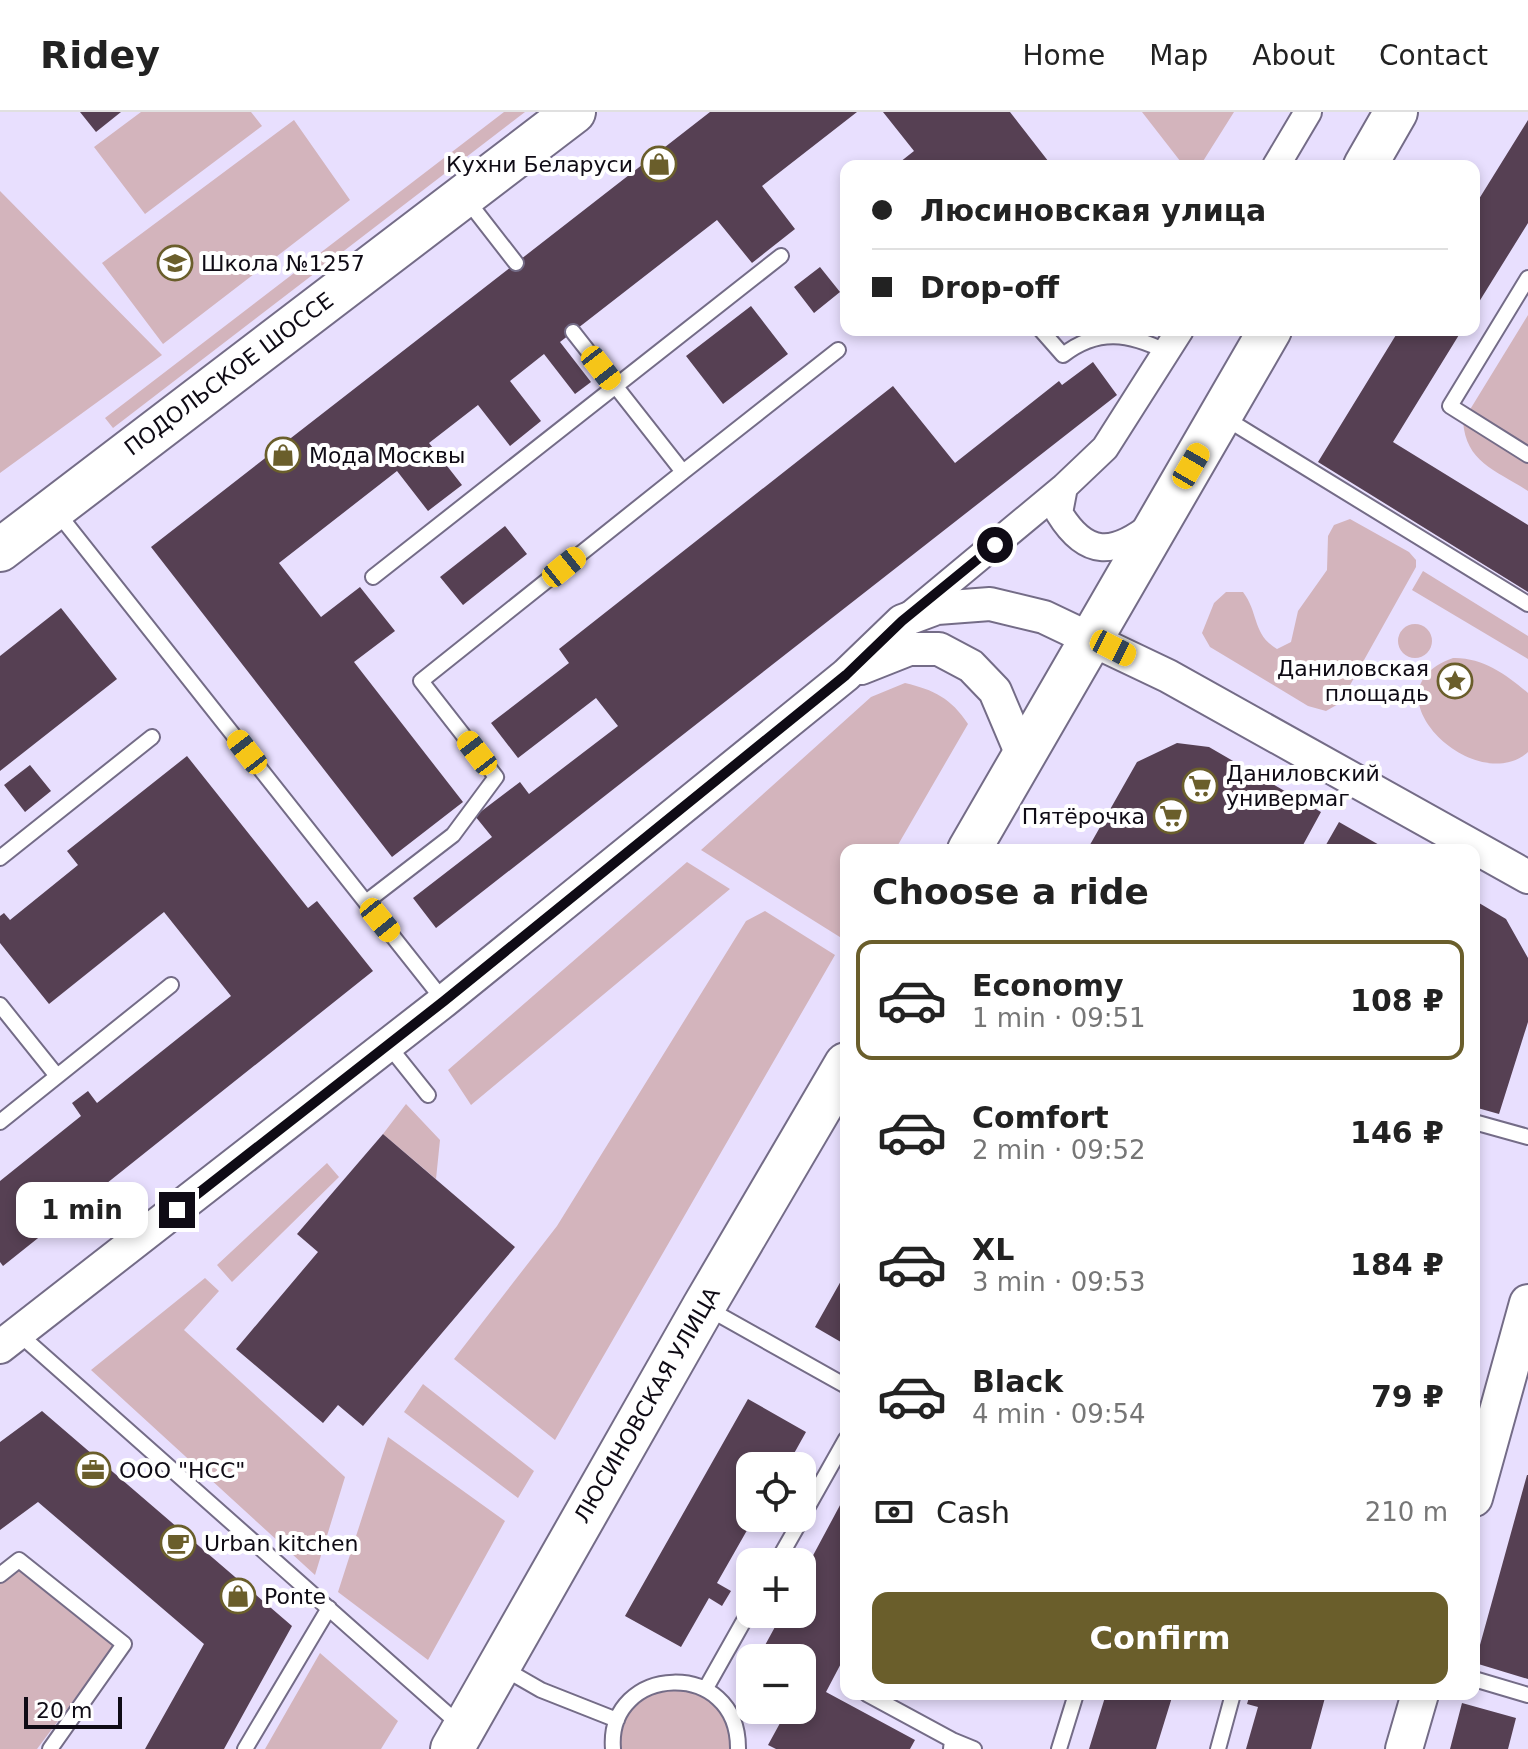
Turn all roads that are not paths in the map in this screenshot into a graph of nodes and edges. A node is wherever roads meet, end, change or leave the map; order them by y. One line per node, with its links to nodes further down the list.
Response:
1 (574, 112): 6 (main road, ПОДОЛЬСКОЕ ШОССЕ)
2 (1308, 112): 4 (street)
3 (1396, 112): 5 (main road)
4 (1280, 160)
5 (1368, 160)
6 (465, 197): 8 (lane); 22 (main road, ПОДОЛЬСКОЕ ШОССЕ)
7 (781, 256): 17 (lane)
8 (516, 263)
9 (1528, 278): 19 (lane)
10 (573, 332): 17 (lane)
11 (1046, 336): 12 (lane)
12 (1097, 336)
13 (1133, 336): 15 (lane)
14 (1267, 336): 18 (main road)
15 (1174, 341): 21 (street)
16 (838, 350): 20 (lane)
17 (615, 386): 20 (lane); 25 (lane)
18 (1221, 415): 23 (main road); 26 (lane)
19 (1528, 455)
20 (683, 472): 37 (lane)
21 (1064, 487): 23 (street); 27 (street)
22 (53, 508): 24 (main road, ПОДОЛЬСКОЕ ШОССЕ); 37 (lane)
23 (1162, 516): 28 (main road)
24 (0, 550)
25 (373, 577)
26 (1528, 604)
27 (902, 621): 28 (street); 29 (street)
28 (1093, 638): 31 (main road); 33 (street)
29 (846, 675): 31 (street); 39 (street)
30 (152, 737): 35 (lane)
31 (1023, 757): 32 (main road)
32 (972, 844)
33 (1469, 844)
34 (1480, 850): 36 (street)
35 (0, 858)
36 (1528, 877)
37 (366, 902): 39 (lane)
38 (171, 985): 43 (lane)
39 (444, 1001): 41 (street)
40 (0, 1005): 43 (lane)
41 (388, 1045): 44 (lane); 50 (street)
42 (840, 1074): 49 (main road, ЛЮСИНОВСКАЯ УЛИЦА)
43 (57, 1076): 45 (lane)
44 (428, 1095)
45 (0, 1122)
46 (1480, 1124): 47 (lane)
47 (1528, 1137)
48 (1528, 1303): 53 (main road)
49 (704, 1306): 51 (lane); 58 (main road, ЛЮСИНОВСКАЯ УЛИЦА)
50 (9, 1340): 56 (lane)
51 (840, 1383)
52 (840, 1450): 54 (lane)
53 (1480, 1476)
54 (816, 1493)
55 (0, 1575): 69 (lane)
56 (329, 1608): 67 (lane); 70 (lane)
57 (740, 1628): 60 (lane)
58 (498, 1666): 66 (lane); 67 (main road, ЛЮСИНОВСКАЯ УЛИЦА)
59 (1480, 1681): 61 (lane)
60 (706, 1688): 66 (lane); 72 (lane)
61 (1528, 1695)
62 (877, 1700): 68 (lane)
63 (1074, 1700): 74 (lane)
64 (1231, 1700): 75 (lane)
65 (1418, 1700): 76 (main road)
66 (617, 1720): 71 (lane)
67 (458, 1739)
68 (952, 1745): 73 (lane)
69 (50, 1749)
70 (245, 1749)
71 (613, 1749)
72 (738, 1749)
73 (974, 1749)
74 (1059, 1749)
75 (1218, 1749)
76 (1404, 1749)

